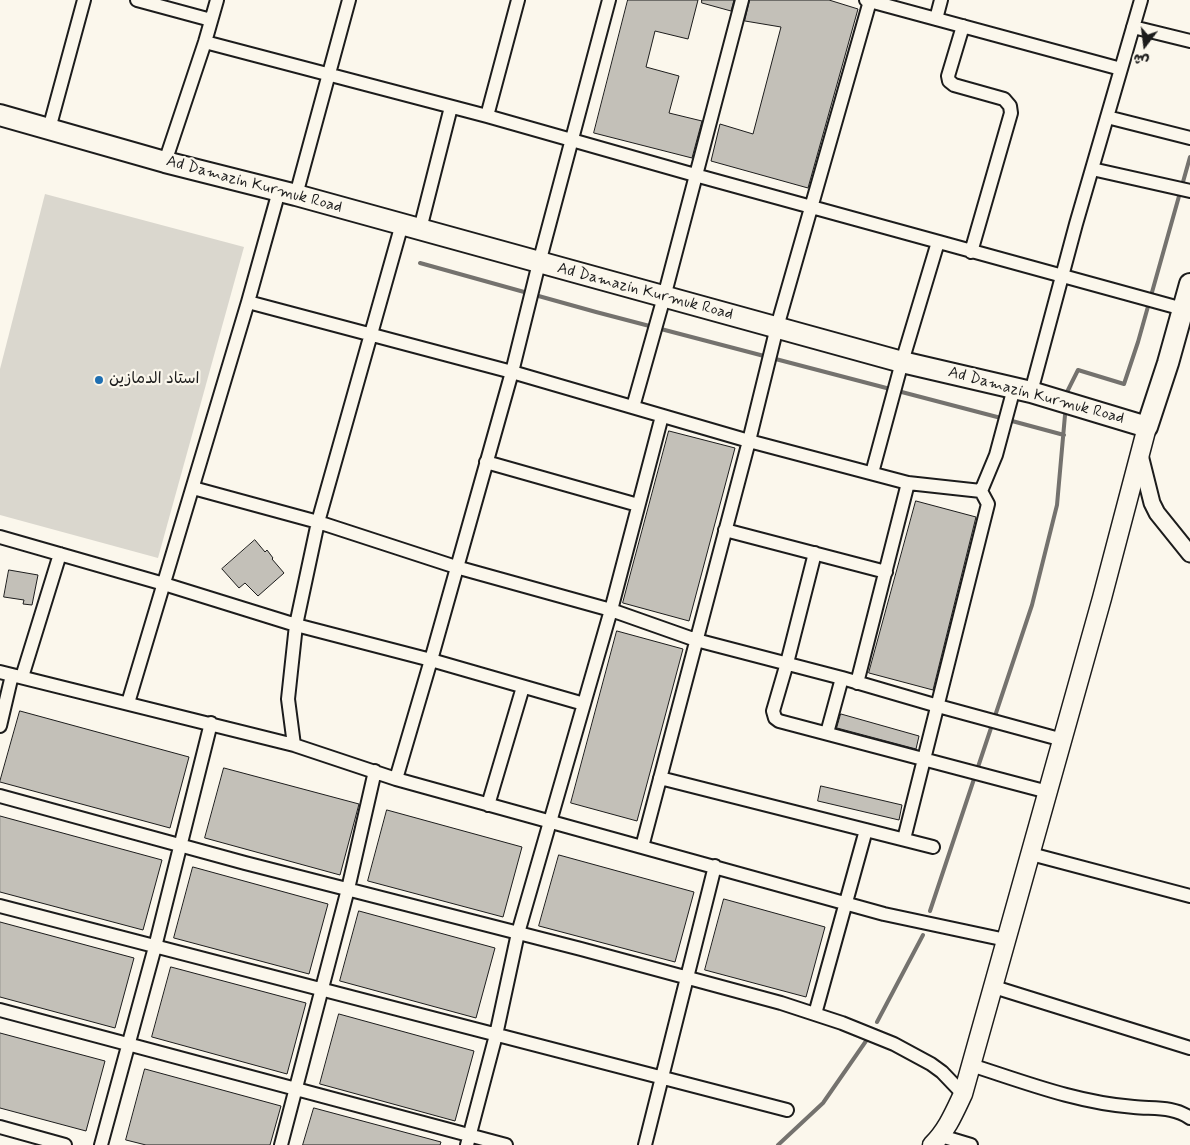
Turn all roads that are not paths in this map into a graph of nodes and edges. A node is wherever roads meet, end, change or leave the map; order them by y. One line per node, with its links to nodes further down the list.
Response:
1 (84, 0): 23 (street)
2 (137, 0): 12 (street)
3 (217, 0): 12 (street)
4 (349, 0): 18 (street)
5 (518, 0): 20 (street)
6 (609, 0): 25 (street)
7 (742, 0): 28 (street)
8 (941, 0): 11 (street)
9 (1141, 0): 14 (street)
10 (868, 1): 11 (street); 31 (street)
11 (936, 19): 13 (street)
12 (211, 20): 16 (street)
13 (963, 26): 17 (street); 34 (street)
14 (1133, 28): 15 (street); 17 (street)
15 (1190, 41)
16 (205, 42): 18 (street); 26 (street)
17 (1122, 69): 21 (street)
18 (328, 74): 19 (street); 30 (street)
19 (451, 107): 20 (street); 32 (street)
20 (487, 116): 25 (street)
21 (1108, 117): 24 (street); 27 (street)
22 (1, 119): 23 (highway, Ad Damazin Kurmuk Road)
23 (49, 129): 26 (highway, Ad Damazin Kurmuk Road)
24 (1190, 138)
25 (573, 140): 28 (street); 35 (street)
26 (165, 162): 30 (highway, Ad Damazin Kurmuk Road)
27 (1092, 169): 29 (street); 36 (street)
28 (695, 175): 31 (street); 38 (street)
29 (1190, 191)
30 (287, 193): 32 (highway, Ad Damazin Kurmuk Road); 39 (street)
31 (812, 207): 33 (street); 41 (street)
32 (411, 227): 35 (highway, Ad Damazin Kurmuk Road); 42 (street)
33 (938, 242): 34 (street); 43 (street)
34 (971, 252): 36 (street)
35 (539, 263): 38 (highway, Ad Damazin Kurmuk Road); 44 (street)
36 (1063, 276): 40 (street); 45 (street)
37 (1190, 284): 40 (highway, Ad Damazin Kurmuk Road)
38 (664, 297): 41 (highway, Ad Damazin Kurmuk Road); 46 (street)
39 (248, 302): 42 (street); 54 (street)
40 (1183, 309): 48 (highway, Ad Damazin Kurmuk Road)
41 (777, 327): 43 (highway, Ad Damazin Kurmuk Road); 49 (street)
42 (371, 335): 44 (street); 57 (street)
43 (902, 362): 45 (highway, Ad Damazin Kurmuk Road); 52 (street)
44 (512, 372): 46 (street); 51 (street)
45 (1023, 390): 48 (highway, Ad Damazin Kurmuk Road); 55 (street)
46 (633, 407): 47 (street)
47 (662, 416): 49 (street); 56 (street)
48 (1147, 427): 50 (main road)
49 (749, 441): 52 (street); 58 (street)
50 (1140, 455): 62 (street); 81 (main road)
51 (486, 462): 56 (street); 63 (street)
52 (872, 473): 53 (street)
53 (908, 483): 55 (street); 64 (street)
54 (192, 488): 57 (street); 65 (street)
55 (981, 491): 77 (street)
56 (638, 505): 66 (street)
57 (318, 522): 63 (street); 67 (street)
58 (725, 530): 60 (street); 68 (street)
59 (0, 537): 61 (street)
60 (815, 553): 64 (street); 70 (street)
61 (60, 554): 65 (street); 71 (street)
62 (1190, 554)
63 (456, 567): 66 (street); 69 (street)
64 (886, 572): 73 (street)
65 (164, 584): 67 (street); 75 (street)
66 (611, 610): 68 (street); 76 (street)
67 (296, 625): 69 (street); 82 (street)
68 (696, 640): 70 (street); 86 (street)
69 (431, 660): 74 (street); 85 (street)
70 (787, 663): 72 (street); 80 (street)
71 (11, 675): 75 (street); 79 (street)
72 (842, 678): 73 (street); 80 (street)
73 (858, 683): 77 (street)
74 (523, 687): 76 (street); 89 (street)
75 (128, 703): 78 (street)
76 (584, 704): 90 (street)
77 (938, 706): 81 (street); 83 (street)
78 (211, 723): 82 (street); 93 (street)
79 (0, 726)
80 (827, 733): 83 (street)
81 (1063, 740): 87 (main road)
82 (294, 745): 84 (street)
83 (924, 759): 87 (street); 92 (street)
84 (375, 771): 85 (street); 98 (street)
85 (396, 778): 89 (street)
86 (660, 778): 91 (street); 94 (street)
87 (1048, 792): 96 (main road)
88 (0, 796): 93 (street)
89 (488, 805): 90 (street)
90 (551, 822): 94 (street); 102 (street)
91 (866, 830): 92 (street); 100 (street)
92 (904, 839): 95 (street)
93 (180, 844): 98 (street); 104 (street)
94 (642, 847): 97 (street)
95 (933, 847)
96 (1031, 854): 99 (street); 103 (main road)
97 (714, 866): 100 (street); 105 (street)
98 (348, 888): 102 (street); 107 (street)
99 (1190, 896)
100 (845, 904): 103 (street); 109 (street)
101 (0, 906): 104 (street)
102 (518, 933): 105 (street); 110 (street)
103 (1006, 940): 106 (main road)
104 (155, 947): 107 (street); 111 (street)
105 (688, 979): 109 (street); 114 (street)
106 (994, 987): 112 (street); 113 (main road)
107 (321, 990): 110 (street); 115 (street)
108 (0, 1010): 111 (street)
109 (816, 1014): 116 (street)
110 (496, 1035): 114 (street); 120 (street)
111 (129, 1044): 115 (street); 123 (street)
112 (1190, 1048)
113 (971, 1065): 116 (main road); 118 (street)
114 (662, 1078): 117 (street); 126 (street)
115 (296, 1089): 120 (street); 124 (street)
116 (963, 1094): 121 (main road)
117 (787, 1110)
118 (1190, 1118)
119 (0, 1127): 122 (street)
120 (468, 1140): 125 (street)
121 (937, 1140): 127 (street)
122 (65, 1145)
123 (101, 1145)
124 (281, 1145)
125 (506, 1145)
126 (645, 1145)
127 (970, 1145)

